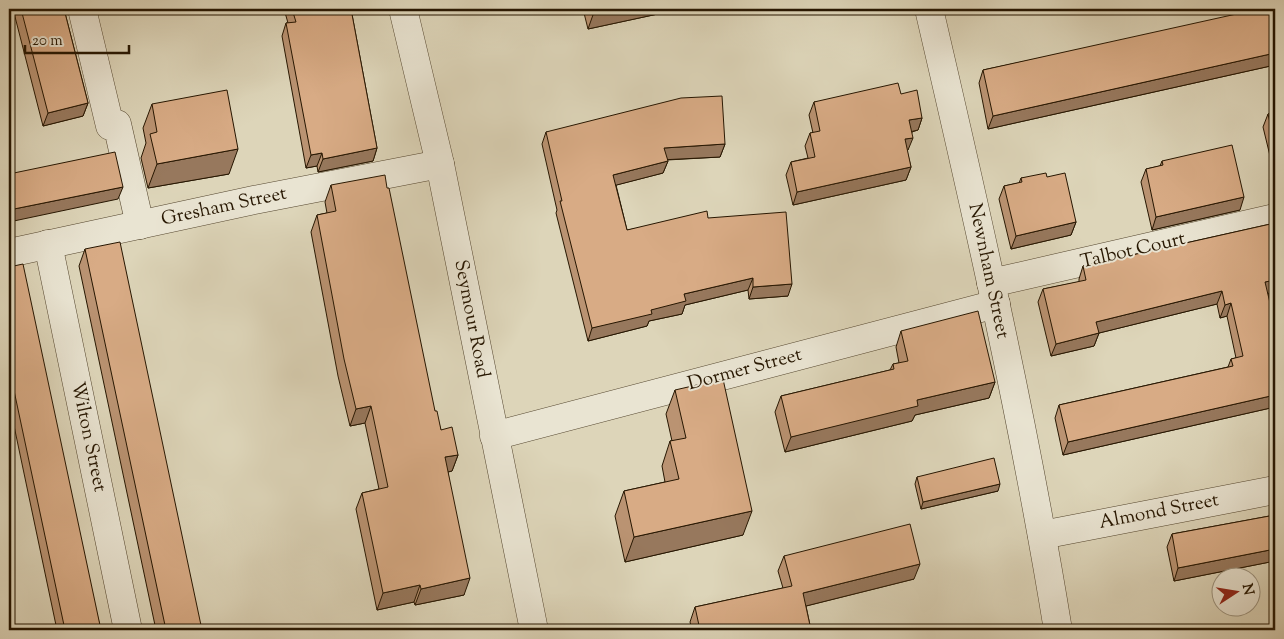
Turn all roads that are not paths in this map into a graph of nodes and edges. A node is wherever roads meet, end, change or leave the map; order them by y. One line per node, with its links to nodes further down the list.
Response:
1 (82, 9): 6 (street)
2 (403, 9): 4 (street, Seymour Road)
3 (929, 9): 9 (street, Newnham Street)
4 (440, 164): 6 (street, Gresham Street); 10 (street, Seymour Road)
5 (1275, 218): 9 (street, Talbot Court)
6 (140, 225): 7 (street, Gresham Street)
7 (48, 244): 8 (street, Gresham Street); 13 (street, Wilton Street)
8 (9, 253)
9 (994, 294): 10 (street, Dormer Street); 12 (street, Newnham Street)
10 (494, 436): 14 (street, Seymour Road)
11 (1275, 490): 12 (street, Almond Street)
12 (1042, 535): 15 (street, Newnham Street)
13 (128, 630)
14 (530, 630)
15 (1058, 630)

